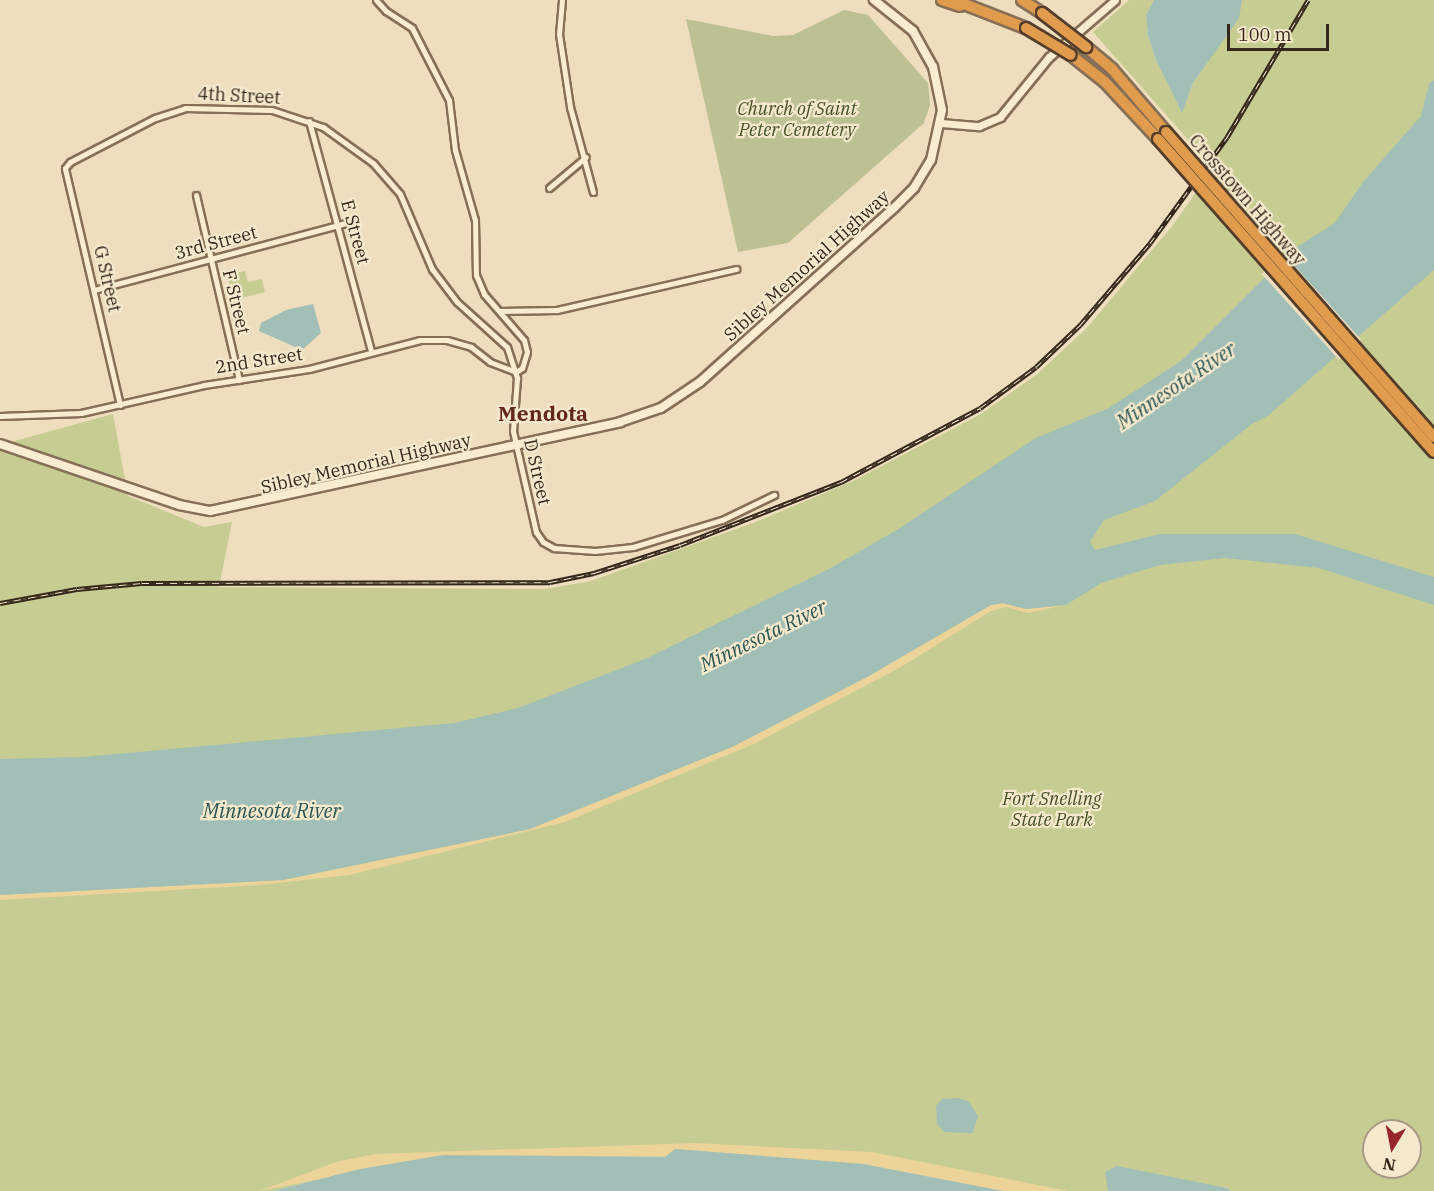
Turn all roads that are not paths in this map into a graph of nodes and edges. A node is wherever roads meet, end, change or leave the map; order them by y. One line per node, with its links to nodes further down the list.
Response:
1 (376, 0): 22 (street, D Street)
2 (562, 0): 12 (street)
3 (874, 0): 10 (main road, Sibley Memorial Highway)
4 (942, 0): 8 (highway)
5 (954, 0): 8 (highway)
6 (1022, 0): 11 (highway, Crosstown Highway, bridge)
7 (1115, 0): 10 (street)
8 (992, 14): 11 (highway, Crosstown Highway, bridge)
9 (309, 122): 13 (street, 4th Street); 18 (street, E Street); 24 (street, 4th Street)
10 (941, 123): 30 (main road, Sibley Memorial Highway)
11 (1162, 136): 28 (highway, Crosstown Highway, bridge); 31 (highway, bridge)
12 (586, 158): 14 (street); 15 (street)
13 (70, 162): 21 (street, G Street)
14 (549, 188)
15 (593, 192)
16 (196, 195): 19 (street, F Street)
17 (346, 223): 18 (street, 3rd Street)
18 (338, 226): 19 (street, 3rd Street); 23 (street, E Street)
19 (210, 259): 21 (street, 3rd Street); 25 (street, F Street)
20 (736, 268): 22 (street)
21 (94, 290): 26 (street, G Street)
22 (499, 311): 24 (street, D Street)
23 (371, 350): 24 (street, 2nd Street); 25 (street, 2nd Street)
24 (516, 372): 30 (street, D Street)
25 (240, 380): 26 (street, 2nd Street)
26 (120, 405): 27 (street, 2nd Street)
27 (0, 416)
28 (1434, 437)
29 (0, 444): 30 (main road, Sibley Memorial Highway)
30 (515, 446): 32 (street, D Street)
31 (1434, 452)
32 (774, 495)

